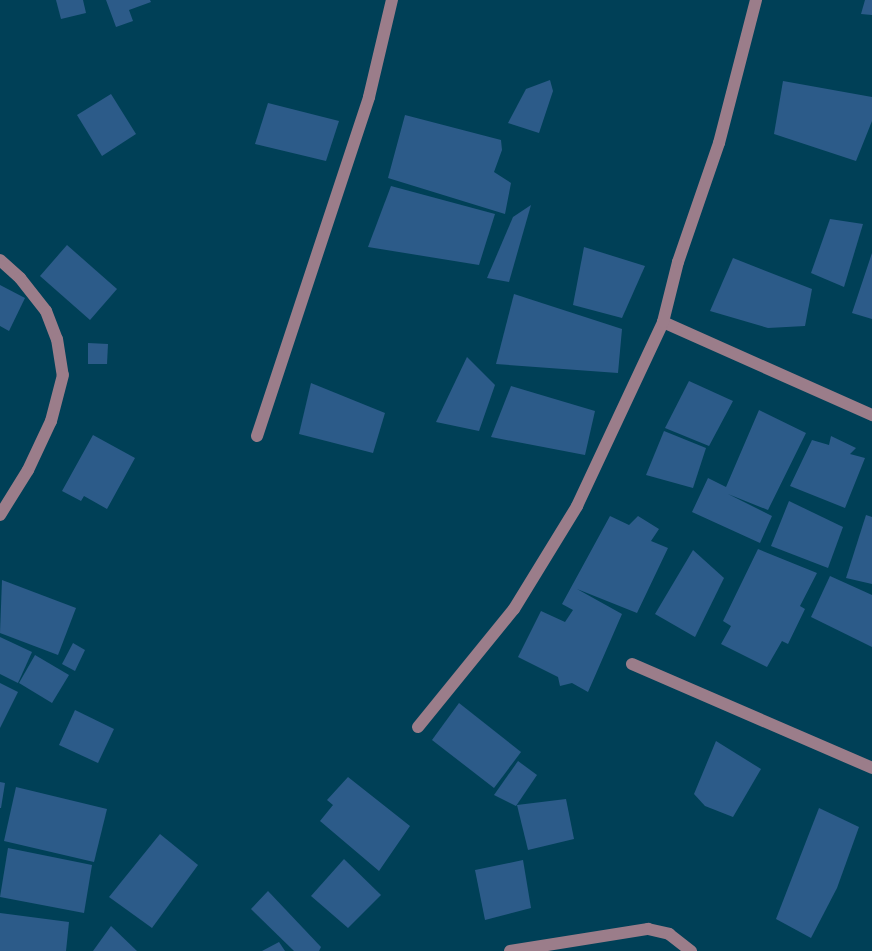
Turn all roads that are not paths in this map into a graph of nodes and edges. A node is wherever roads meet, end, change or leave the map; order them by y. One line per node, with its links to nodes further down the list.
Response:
1 (392, 0): 6 (street)
2 (756, 0): 4 (street)
3 (0, 260): 7 (street)
4 (663, 322): 5 (street); 9 (street)
5 (872, 415)
6 (257, 436)
7 (0, 514)
8 (632, 664): 10 (street)
9 (418, 727)
10 (872, 768)
11 (510, 951): 12 (street)
12 (691, 951)

